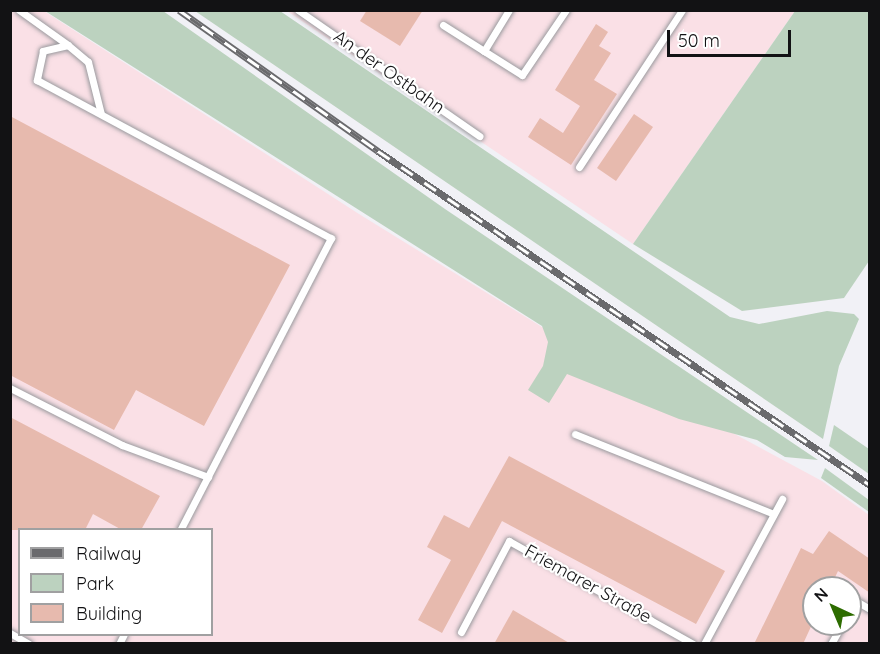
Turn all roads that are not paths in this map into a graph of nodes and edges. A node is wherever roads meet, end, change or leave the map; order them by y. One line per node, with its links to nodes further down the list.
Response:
1 (19, 10): 7 (lane)
2 (298, 10): 10 (lane, An der Ostbahn)
3 (509, 10): 8 (lane)
4 (566, 10): 8 (lane)
5 (682, 10): 11 (lane)
6 (443, 26): 8 (lane)
7 (68, 45): 9 (lane); 9 (lane)
8 (484, 51)
9 (101, 114): 14 (lane)
10 (479, 136)
11 (579, 167)
12 (10, 388): 14 (lane)
13 (575, 434): 16 (lane)
14 (208, 477): 17 (lane)
15 (782, 499): 16 (lane)
16 (774, 514): 22 (lane)
17 (181, 528)
18 (461, 632): 21 (lane, Friemarer Straße)
19 (10, 633): 20 (lane)
20 (29, 644)
21 (693, 644)
22 (704, 644)

